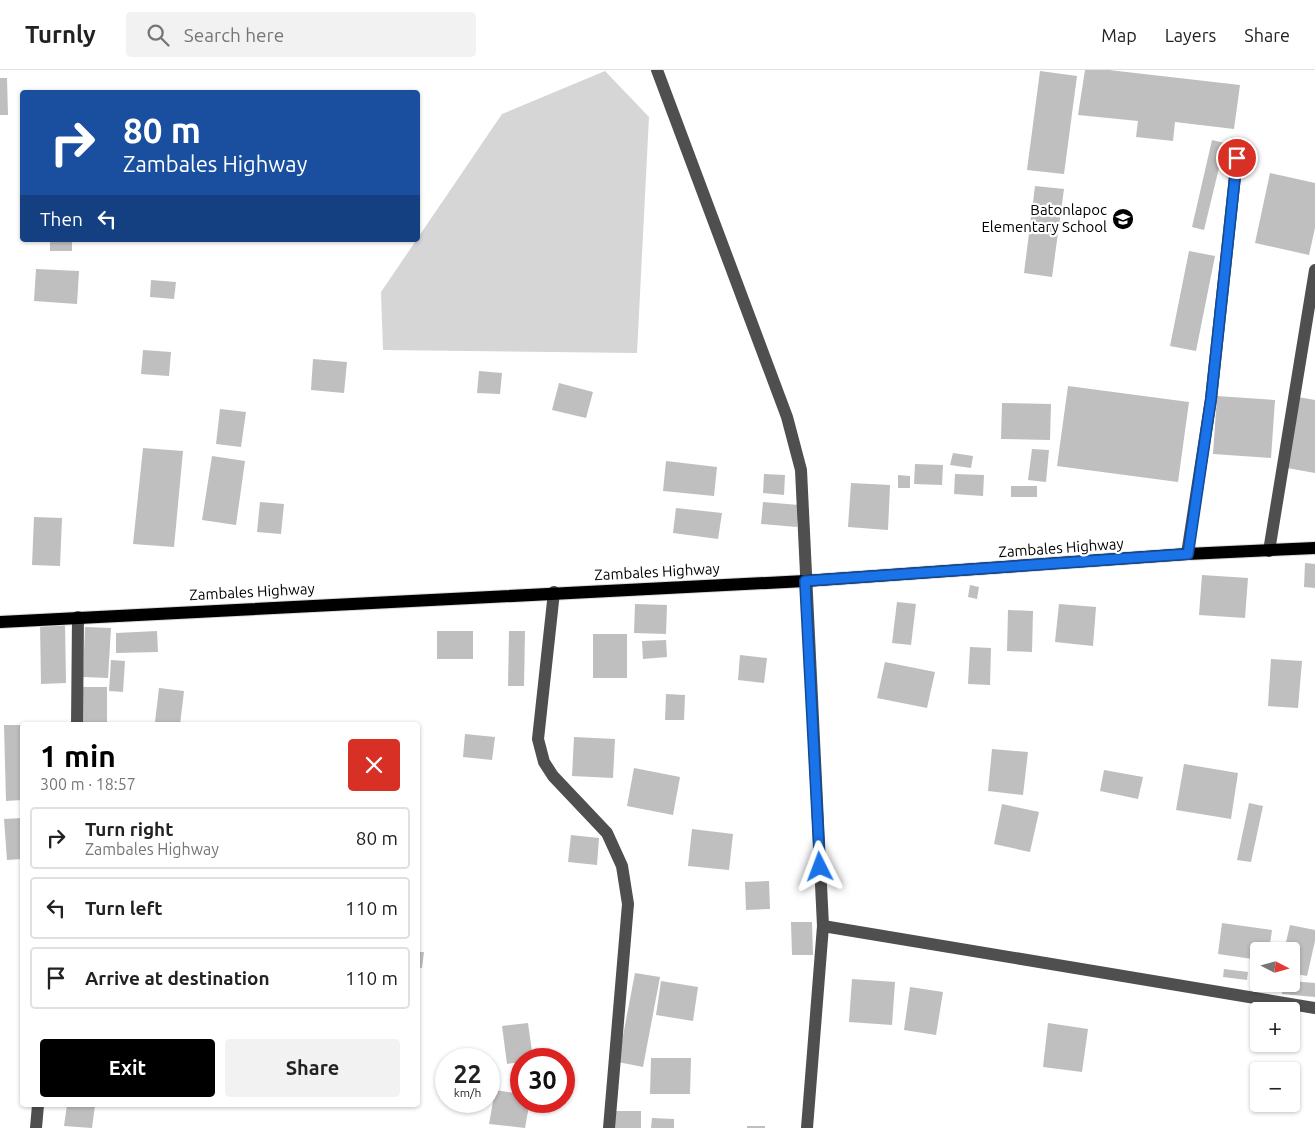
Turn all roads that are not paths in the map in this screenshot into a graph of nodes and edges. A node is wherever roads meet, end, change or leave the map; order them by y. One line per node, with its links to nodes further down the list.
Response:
1 (657, 70): 7 (street)
2 (1237, 158): 6 (street)
3 (1315, 270): 5 (street)
4 (1315, 548): 5 (main road, Zambales Highway)
5 (1269, 551): 6 (main road, Zambales Highway)
6 (1188, 554): 7 (main road, Zambales Highway)
7 (805, 581): 8 (main road, Zambales Highway); 12 (street)
8 (554, 592): 9 (main road, Zambales Highway); 16 (street)
9 (78, 617): 10 (main road, Zambales Highway); 11 (street)
10 (0, 622)
11 (77, 722)
12 (824, 926): 13 (street); 17 (street)
13 (1315, 1008)
14 (38, 1107): 15 (street)
15 (36, 1128)
16 (608, 1128)
17 (807, 1128)

